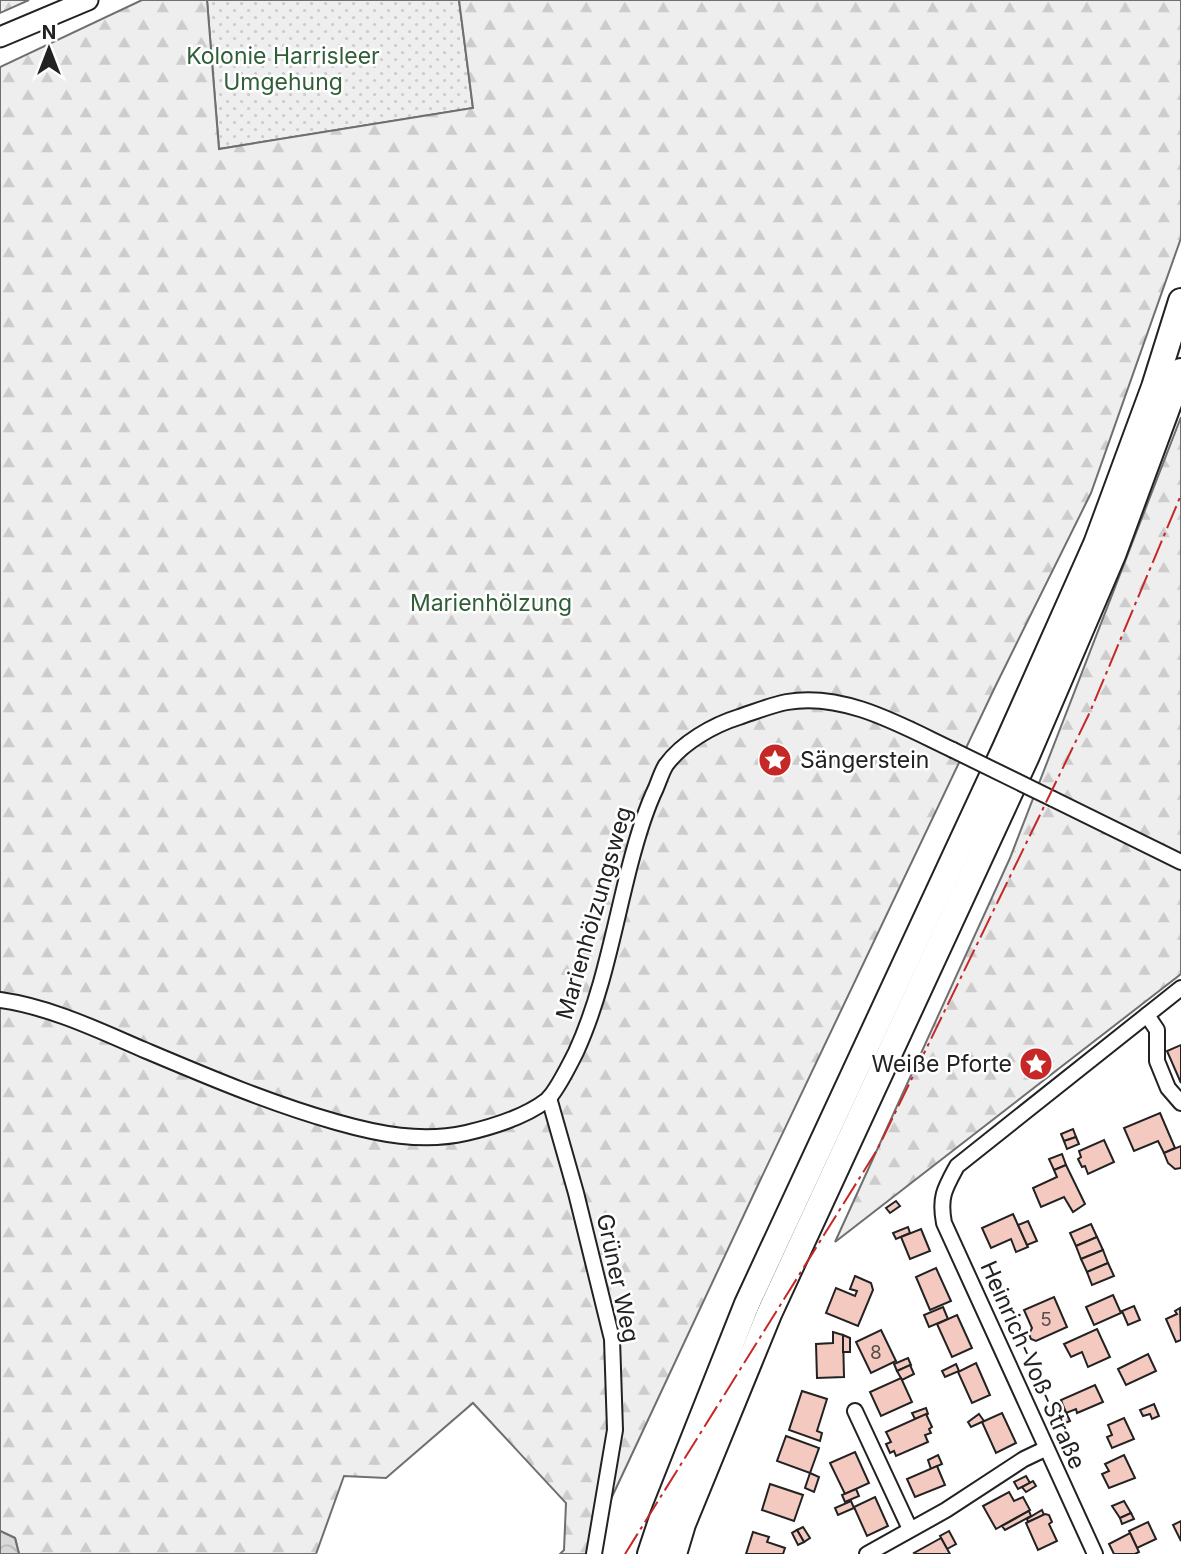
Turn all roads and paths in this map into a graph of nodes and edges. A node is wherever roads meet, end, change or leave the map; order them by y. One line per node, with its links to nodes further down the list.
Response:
1 (88, 0): 2 (main road)
2 (0, 37)
3 (1181, 300): 15 (highway)
4 (1181, 370): 16 (highway)
5 (1181, 862): 9 (street, Marienhölzungsweg, bridge)
6 (1181, 988): 8 (street)
7 (0, 1000): 9 (street, Marienhölzungsweg)
8 (1147, 1014): 10 (street); 12 (street, Heinrich-Voß-Straße)
9 (549, 1098): 14 (street, Grüner Weg)
10 (1181, 1102)
11 (855, 1411): 13 (street)
12 (1045, 1449): 13 (street); 18 (street, Heinrich-Voß-Straße)
13 (910, 1529): 17 (street)
14 (594, 1554)
15 (650, 1554)
16 (674, 1554)
17 (867, 1554)
18 (1095, 1554)

